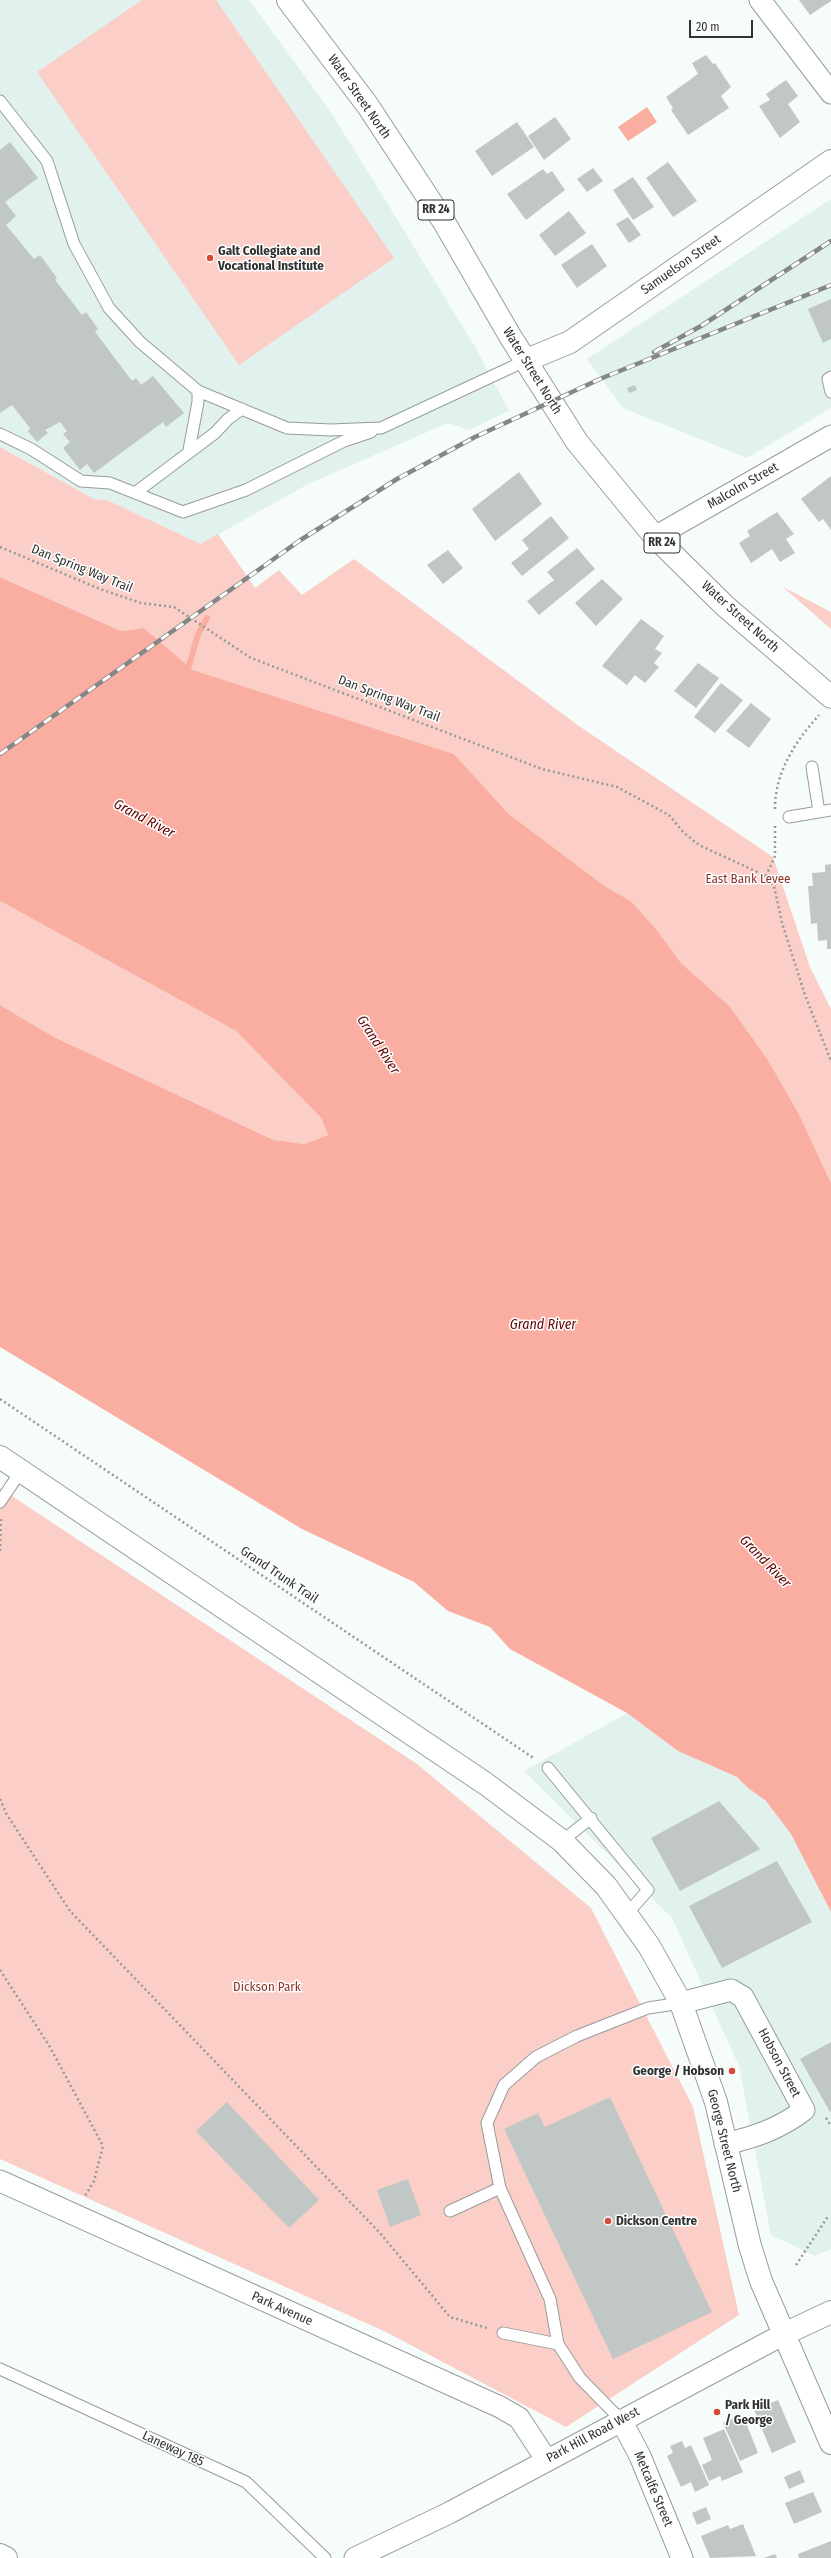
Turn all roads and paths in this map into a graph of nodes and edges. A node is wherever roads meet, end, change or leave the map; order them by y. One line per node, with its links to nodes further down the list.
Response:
1 (288, 0): 6 (main road, Water Street North / RR 24)
2 (760, 0): 3 (street)
3 (831, 93)
4 (0, 101): 8 (lane)
5 (831, 160): 6 (main road, Samuelson Street)
6 (527, 360): 11 (lane); 16 (main road, Water Street North / RR 24)
7 (831, 377): 9 (lane)
8 (198, 391): 10 (lane); 14 (lane)
9 (831, 392)
10 (242, 409): 11 (lane); 14 (lane)
11 (381, 428): 15 (lane)
12 (0, 434): 15 (lane)
13 (831, 436): 16 (street, Malcolm Street)
14 (189, 450): 15 (lane)
15 (135, 493)
16 (655, 537): 18 (main road, Water Street North / RR 24)
17 (0, 547): 25 (path, Dan Spring Way Trail)
18 (826, 704): 22 (path)
19 (812, 767): 21 (lane)
20 (831, 810): 21 (lane)
21 (818, 812): 23 (lane)
22 (775, 813)
23 (789, 817)
24 (775, 820): 25 (path)
25 (766, 876): 26 (path)
26 (831, 1061)
27 (0, 1399): 32 (path, Grand Trunk Trail)
28 (0, 1457): 29 (main road, George Street North)
29 (21, 1471): 30 (lane); 35 (main road, George Street North)
30 (1, 1502): 31 (path)
31 (0, 1551)
32 (548, 1768): 34 (lane)
33 (0, 1799): 49 (path)
34 (590, 1818): 35 (lane); 36 (lane)
35 (562, 1842): 36 (main road, George Street North)
36 (626, 1915): 38 (main road, George Street North)
37 (0, 1970): 45 (path)
38 (680, 2003): 41 (main road, George Street North); 41 (street, Hobson Street); 43 (lane)
39 (826, 2118): 40 (path)
40 (831, 2126)
41 (725, 2144): 50 (main road, George Street North)
42 (0, 2181): 45 (street, Park Avenue)
43 (500, 2188): 44 (lane); 51 (lane)
44 (450, 2211)
45 (74, 2215): 55 (street, Park Avenue)
46 (829, 2215): 47 (path)
47 (796, 2265)
48 (831, 2312): 50 (main road, Park Hill Road West)
49 (503, 2333): 51 (lane)
50 (784, 2334): 53 (street, Park Hill Road West); 54 (main road, George Street North)
51 (558, 2344): 53 (lane)
52 (0, 2369): 58 (lane, Laneway 185)
53 (621, 2420): 55 (street, Park Hill Road West); 60 (street, Metcalfe Street)
54 (831, 2443)
55 (546, 2459): 59 (street, Park Hill Road West)
56 (0, 2555): 57 (main road)
57 (6, 2558)
58 (325, 2558)
59 (355, 2558)
60 (682, 2558)

